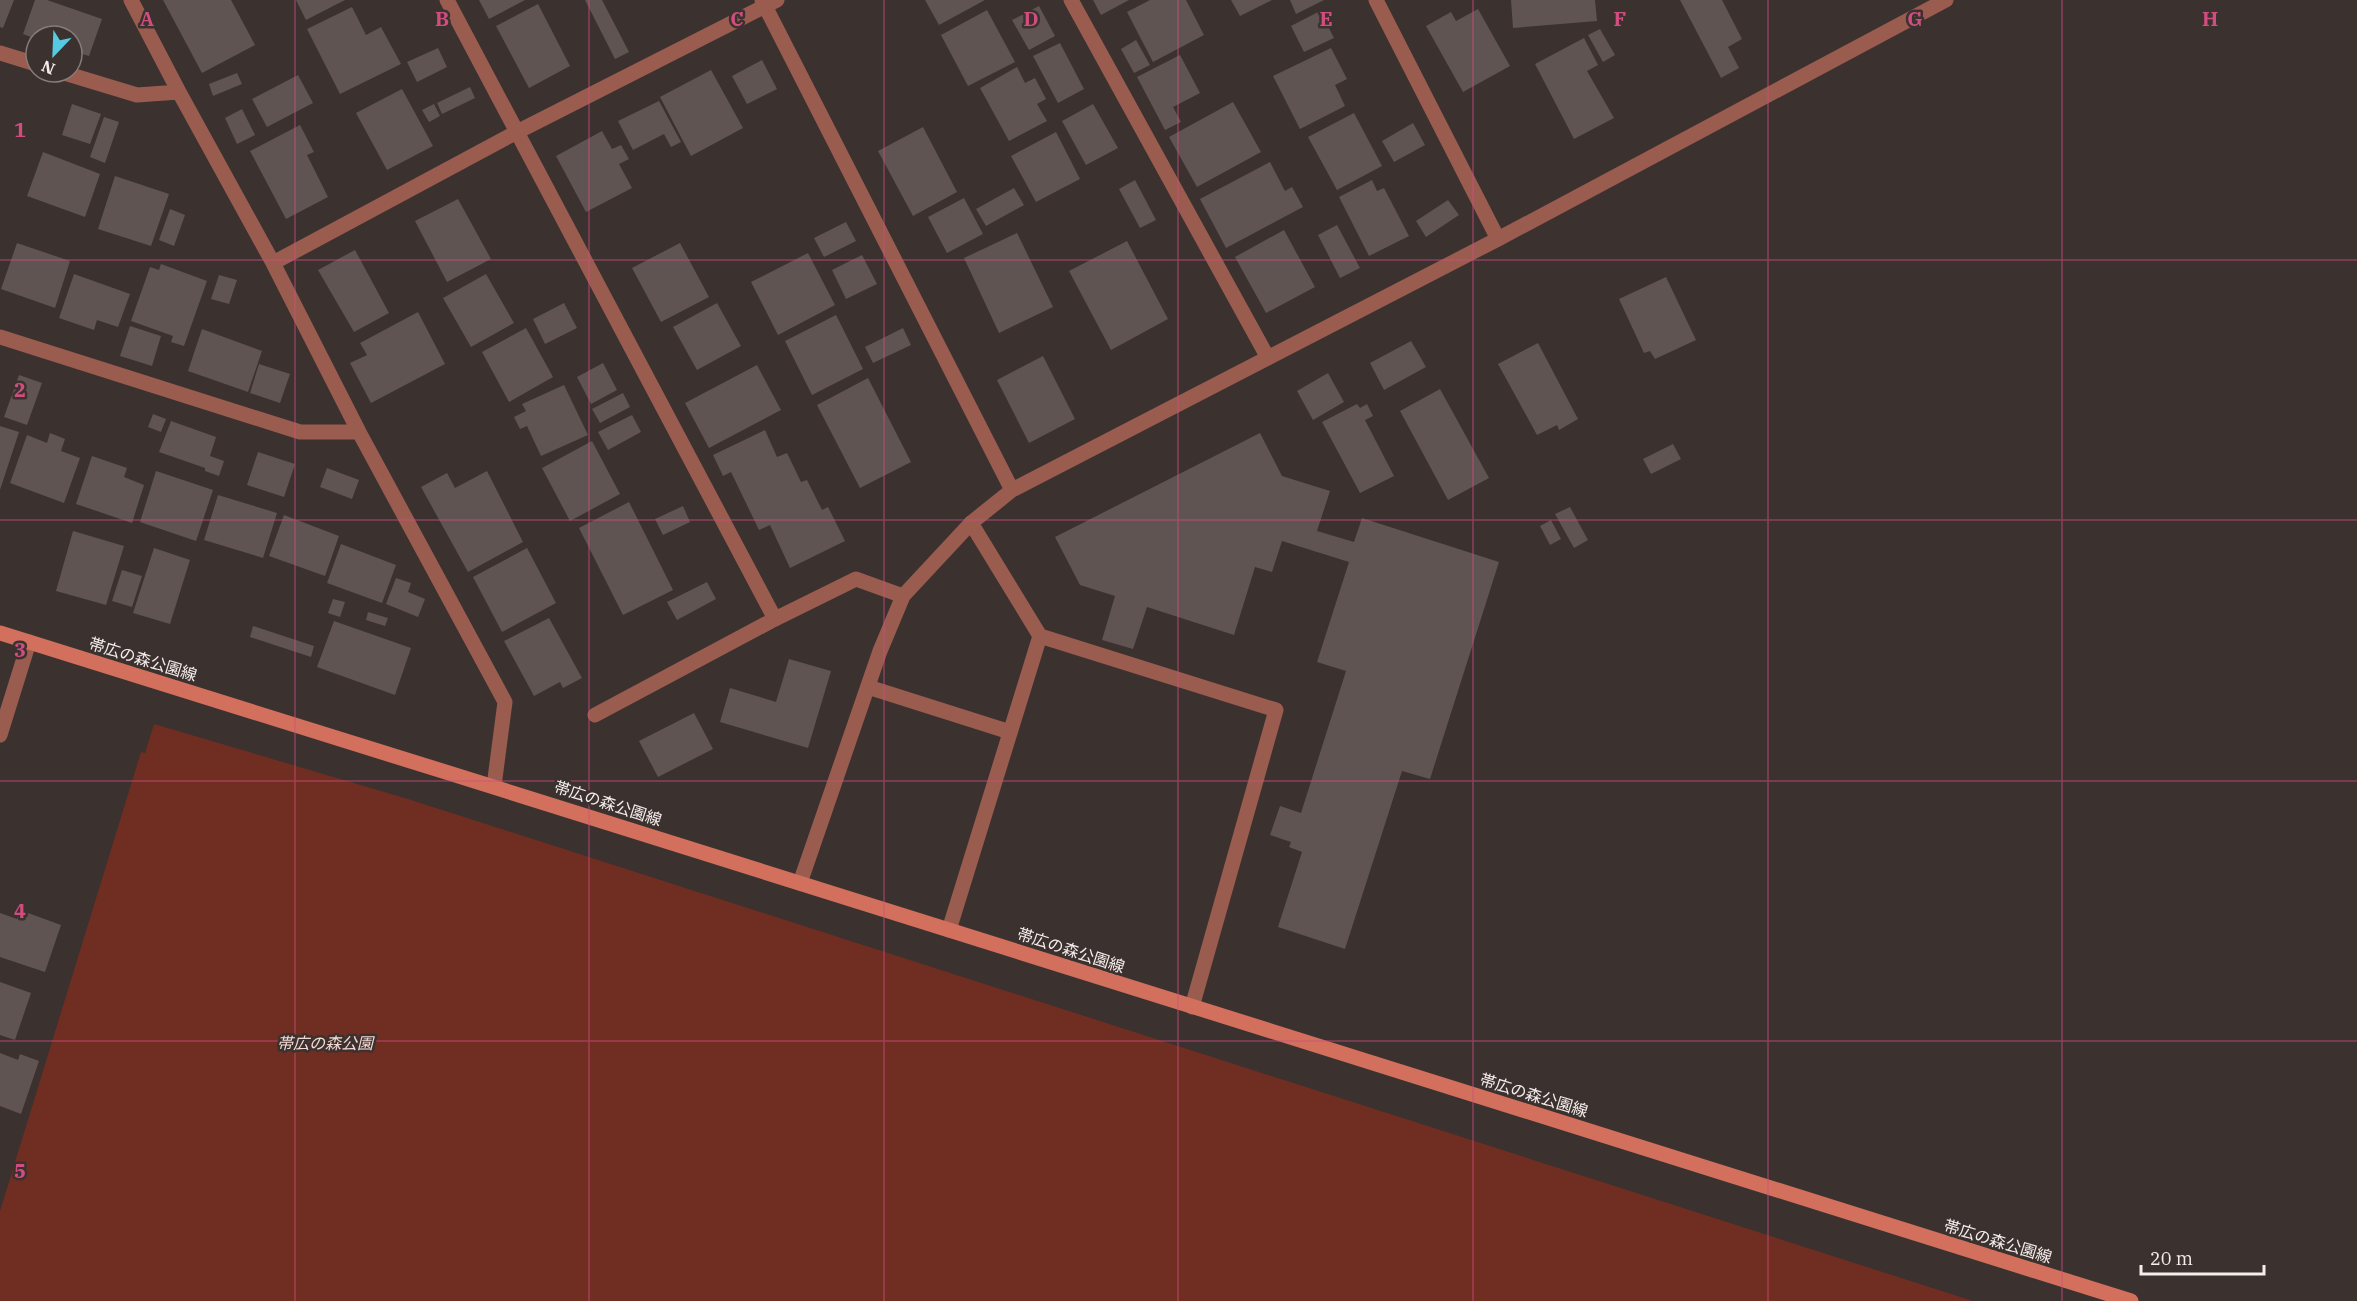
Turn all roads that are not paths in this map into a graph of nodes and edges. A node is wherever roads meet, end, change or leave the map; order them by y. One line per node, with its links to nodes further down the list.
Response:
1 (131, 0): 10 (street)
2 (447, 0): 11 (street)
3 (1071, 0): 15 (street)
4 (1376, 0): 12 (street)
5 (1946, 0): 12 (street)
6 (768, 2): 11 (street); 17 (street)
7 (0, 53): 8 (street)
8 (24, 60)
9 (84, 79): 10 (street)
10 (179, 92): 13 (street)
11 (517, 132): 13 (street); 20 (street)
12 (1498, 238): 15 (street)
13 (273, 262): 16 (street)
14 (0, 337): 16 (street)
15 (1268, 358): 17 (street)
16 (359, 432): 28 (street)
17 (1012, 490): 18 (street)
18 (972, 523): 19 (street); 22 (street)
19 (903, 596): 20 (street); 24 (street)
20 (775, 619): 25 (street)
21 (0, 633): 23 (main road, 帯広の森公園線)
22 (1040, 636): 26 (street); 31 (street)
23 (29, 642): 27 (street); 28 (main road, 帯広の森公園線)
24 (868, 687): 26 (street); 29 (street)
25 (595, 715)
26 (1010, 732): 30 (street)
27 (0, 735)
28 (494, 786): 29 (main road, 帯広の森公園線)
29 (800, 883): 30 (main road, 帯広の森公園線)
30 (949, 930): 31 (main road, 帯広の森公園線)
31 (1192, 1007): 32 (main road, 帯広の森公園線)
32 (2131, 1301)

